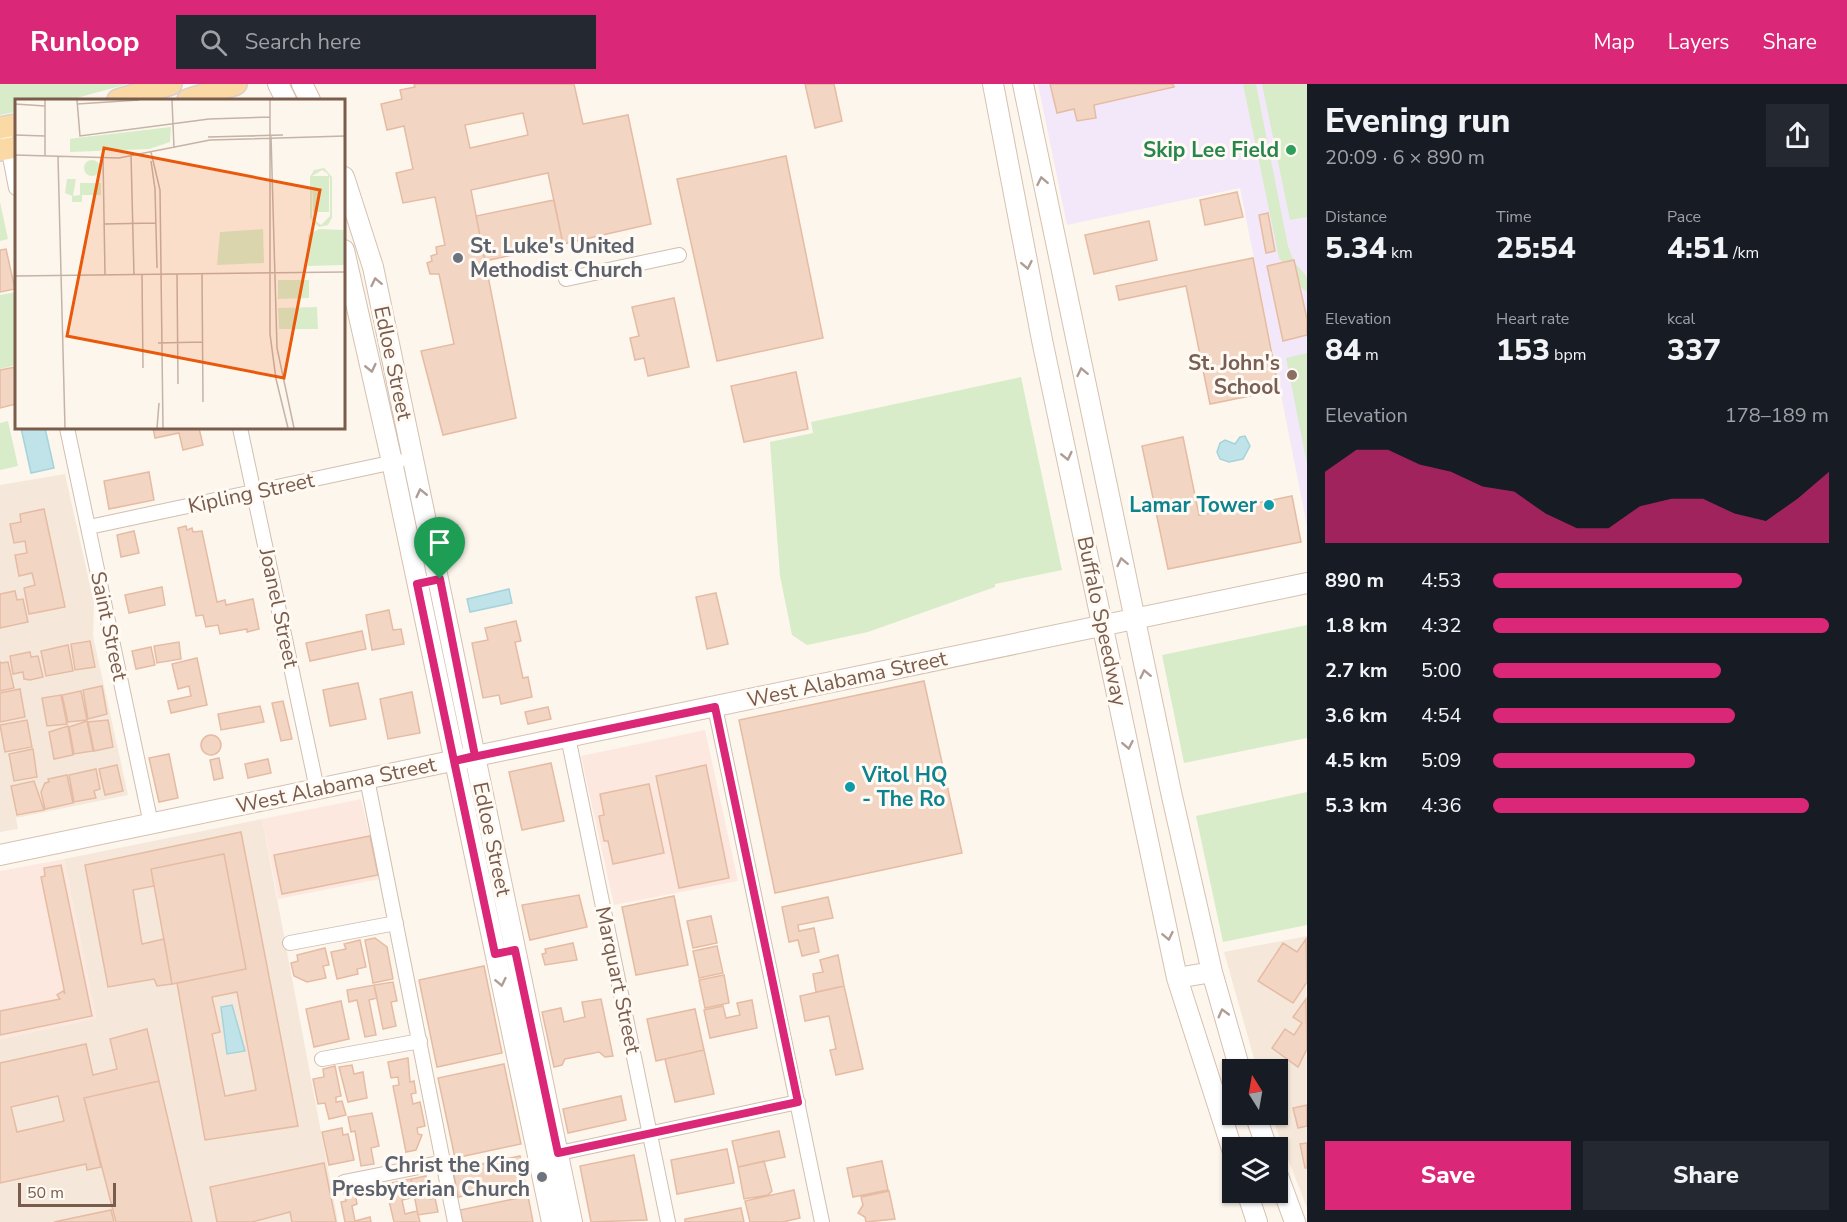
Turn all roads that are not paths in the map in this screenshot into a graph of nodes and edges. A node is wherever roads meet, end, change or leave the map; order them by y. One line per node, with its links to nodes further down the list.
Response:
1 (236, 84): 8 (main road)
2 (278, 84): 9 (main road)
3 (302, 84): 10 (main road)
4 (993, 84): 16 (main road, Buffalo Speedway)
5 (1023, 84): 15 (main road, Buffalo Speedway, one-way to 5)
6 (167, 90): 7 (main road)
7 (123, 99)
8 (191, 99)
9 (286, 99)
10 (310, 99)
11 (7, 127): 12 (street)
12 (8, 148): 14 (street)
13 (345, 180): 20 (main road, Edloe Street, one-way to 13)
14 (15, 183)
15 (1052, 230): 16 (main road); 22 (main road, Buffalo Speedway, one-way to 15)
16 (1022, 237): 25 (main road, Buffalo Speedway, one-way to 25)
17 (345, 254): 21 (main road, Edloe Street)
18 (679, 255): 19 (street)
19 (566, 279)
20 (382, 312): 21 (main road); 26 (main road, Edloe Street)
21 (359, 317): 27 (main road, Edloe Street, one-way to 27)
22 (1093, 425): 25 (main road); 33 (main road, Buffalo Speedway, one-way to 22)
23 (67, 429): 29 (street, Saint Street)
24 (240, 429): 28 (street, Joanel Street)
25 (1061, 432): 34 (main road, Buffalo Speedway, one-way to 34)
26 (413, 458): 27 (street, Kipling Street); 30 (main road, Edloe Street, one-way to 26)
27 (392, 462): 28 (street, Kipling Street); 31 (main road, Edloe Street)
28 (254, 492): 29 (street, Kipling Street); 40 (street, Joanel Street)
29 (89, 527): 43 (street, Saint Street)
30 (440, 579): 31 (main road); 37 (main road, Edloe Street)
31 (417, 584): 38 (main road, Edloe Street)
32 (1307, 584): 33 (main road, West Alabama Street)
33 (1134, 620): 34 (main road, West Alabama Street); 41 (main road, Buffalo Speedway, one-way to 33)
34 (1104, 626): 35 (main road, West Alabama Street); 42 (main road, Buffalo Speedway, one-way to 42)
35 (715, 707): 36 (main road, West Alabama Street); 54 (street)
36 (568, 737): 37 (main road, West Alabama Street); 55 (street, Marquart Street)
37 (475, 756): 38 (main road, West Alabama Street); 47 (main road, Edloe Street)
38 (454, 761): 39 (main road, West Alabama Street); 48 (main road, Edloe Street)
39 (367, 779): 40 (main road, West Alabama Street); 45 (street)
40 (317, 789): 43 (main road, West Alabama Street)
41 (1176, 811): 42 (main road); 49 (main road, Buffalo Speedway)
42 (1143, 818): 50 (main road, Buffalo Speedway, one-way to 50)
43 (151, 824): 44 (main road, West Alabama Street)
44 (0, 855)
45 (396, 923): 46 (street); 51 (street)
46 (290, 943)
47 (515, 950): 48 (main road); 57 (main road, Edloe Street)
48 (495, 954): 58 (main road, Edloe Street, one-way to 58)
49 (1212, 972): 50 (main road); 53 (main road, Buffalo Speedway, one-way to 49)
50 (1171, 980): 56 (main road, Buffalo Speedway)
51 (420, 1041): 52 (street); 59 (street)
52 (322, 1059)
53 (1237, 1059)
54 (798, 1102): 55 (street); 67 (street)
55 (650, 1134): 57 (street); 66 (street, Marquart Street)
56 (1228, 1137)
57 (558, 1153): 58 (street); 65 (main road, Edloe Street)
58 (538, 1158): 64 (main road, Edloe Street)
59 (444, 1162): 60 (street); 63 (street)
60 (344, 1182)
61 (1251, 1203): 68 (main road)
62 (1288, 1203): 69 (main road)
63 (455, 1222)
64 (552, 1222)
65 (572, 1222)
66 (668, 1222)
67 (822, 1222)
68 (1257, 1222)
69 (1295, 1222)

